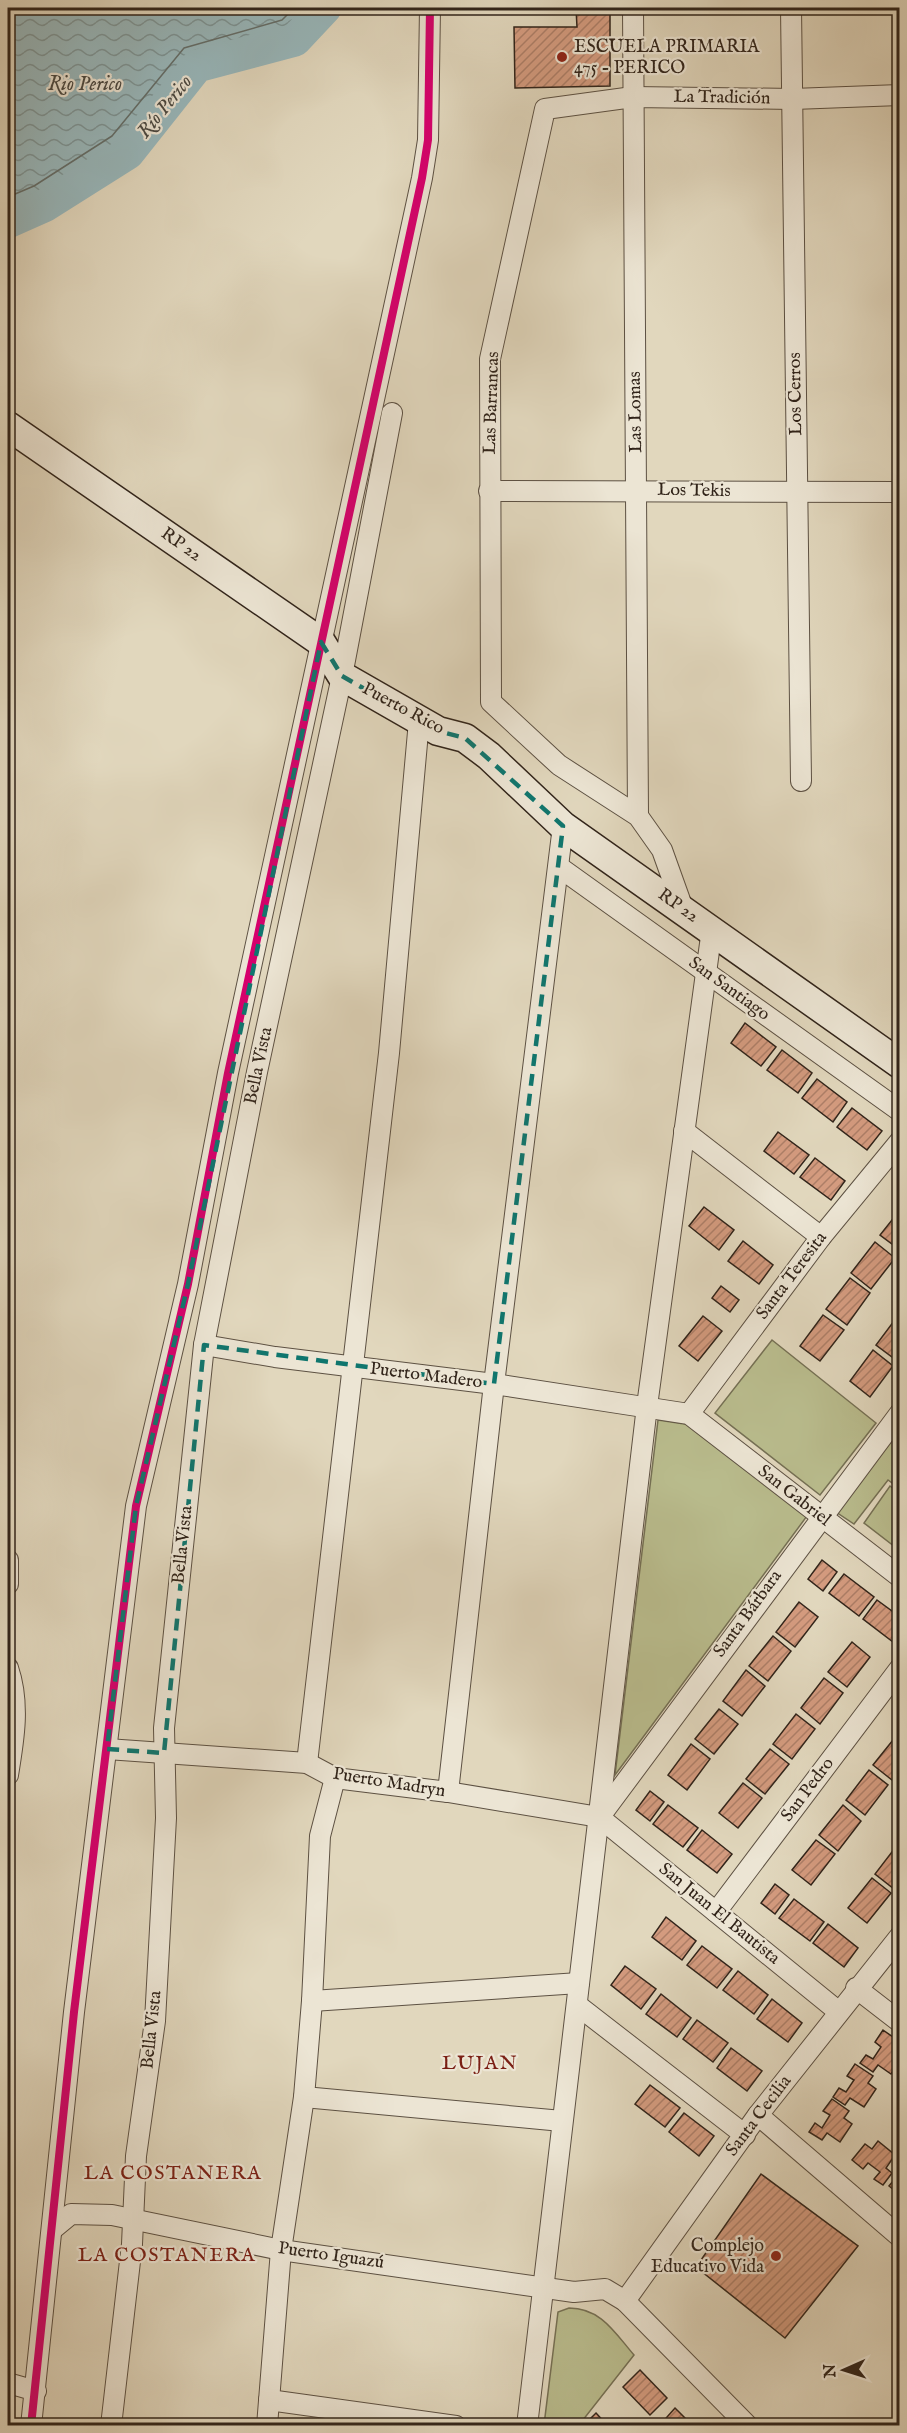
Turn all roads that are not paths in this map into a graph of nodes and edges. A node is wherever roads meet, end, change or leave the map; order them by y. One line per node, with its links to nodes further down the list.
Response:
1 (430, 8): 14 (street)
2 (633, 8): 5 (street, Las Lomas)
3 (791, 8): 6 (street, Los Cerros)
4 (900, 95): 6 (street, La Tradición)
5 (633, 97): 6 (street, La Tradición); 7 (street, La Tradición); 11 (street, Las Lomas)
6 (793, 99): 12 (street, Los Cerros)
7 (545, 110): 10 (street, Las Barrancas)
8 (392, 413): 15 (street, Bella Vista)
9 (8, 426): 14 (street, RP 22)
10 (489, 491): 11 (street, Los Tekis); 19 (street, Las Barrancas)
11 (637, 491): 12 (street, Los Tekis); 19 (street, Las Lomas)
12 (797, 492): 13 (street, Los Tekis); 18 (street, Los Cerros)
13 (900, 492)
14 (321, 642): 15 (street, RP 22); 42 (street)
15 (342, 676): 16 (street, Puerto Rico); 30 (street, Bella Vista)
16 (419, 721): 17 (street, Puerto Rico); 31 (street)
17 (465, 738): 20 (street, RP 22)
18 (801, 781)
19 (638, 816): 22 (street)
20 (563, 826): 21 (street); 23 (street, RP 22)
21 (559, 867): 24 (street, San Santiago); 32 (street)
22 (681, 903)
23 (712, 929): 24 (street); 25 (street, RP 22)
24 (706, 973): 26 (street, San Santiago); 27 (street)
25 (900, 1064)
26 (900, 1111)
27 (684, 1131): 29 (street); 33 (street)
28 (900, 1141): 29 (street, Santa Teresita)
29 (821, 1237): 35 (street, Santa Teresita)
30 (204, 1345): 31 (street, Puerto Madero); 43 (street, Bella Vista)
31 (354, 1367): 32 (street, Puerto Madero); 44 (street)
32 (494, 1384): 33 (street, Puerto Madero); 47 (street)
33 (647, 1406): 35 (street, Puerto Madero); 48 (street)
34 (900, 1413): 36 (street, Santa Bárbara)
35 (689, 1414): 36 (street, San Gabriel)
36 (820, 1517): 38 (street, San Gabriel); 48 (street, Santa Bárbara)
37 (8, 1560): 39 (street)
38 (900, 1577)
39 (8, 1584)
40 (8, 1668): 45 (street)
41 (900, 1668): 49 (street, San Pedro)
42 (107, 1749): 43 (street, Puerto Madryn); 62 (street)
43 (164, 1753): 44 (street, Puerto Madryn); 61 (street, Bella Vista)
44 (307, 1763): 46 (street, Puerto Madryn)
45 (8, 1775)
46 (335, 1778): 47 (street, Puerto Madryn); 53 (street)
47 (448, 1792): 48 (street, Puerto Madryn)
48 (599, 1817): 49 (street, San Juan El Bautista); 51 (street)
49 (716, 1912): 55 (street, San Juan El Bautista)
50 (900, 1936): 52 (street, Santa Cecilia)
51 (579, 1983): 53 (street); 54 (street)
52 (856, 1988): 55 (street, Santa Cecilia); 56 (street)
53 (312, 2001): 57 (street)
54 (577, 2005): 59 (street); 60 (street)
55 (839, 2012): 58 (street, Santa Cecilia)
56 (900, 2022)
57 (304, 2097): 59 (street); 64 (street)
58 (758, 2115): 60 (street, Santa Cecilia); 63 (street)
59 (562, 2121): 65 (street)
60 (745, 2135): 66 (street, Santa Cecilia)
61 (133, 2221): 62 (street, Puerto Iguazú); 64 (street, Puerto Iguazú); 71 (street, Bella Vista)
62 (54, 2228): 68 (street)
63 (900, 2237)
64 (281, 2250): 65 (street, Puerto Iguazú); 69 (street)
65 (542, 2287): 66 (street, Puerto Iguazú); 74 (street)
66 (625, 2301): 75 (street)
67 (8, 2383): 68 (street)
68 (36, 2391): 70 (street)
69 (269, 2400): 72 (street); 73 (street)
70 (31, 2426)
71 (111, 2426)
72 (267, 2426)
73 (456, 2426)
74 (527, 2426)
75 (748, 2426)

